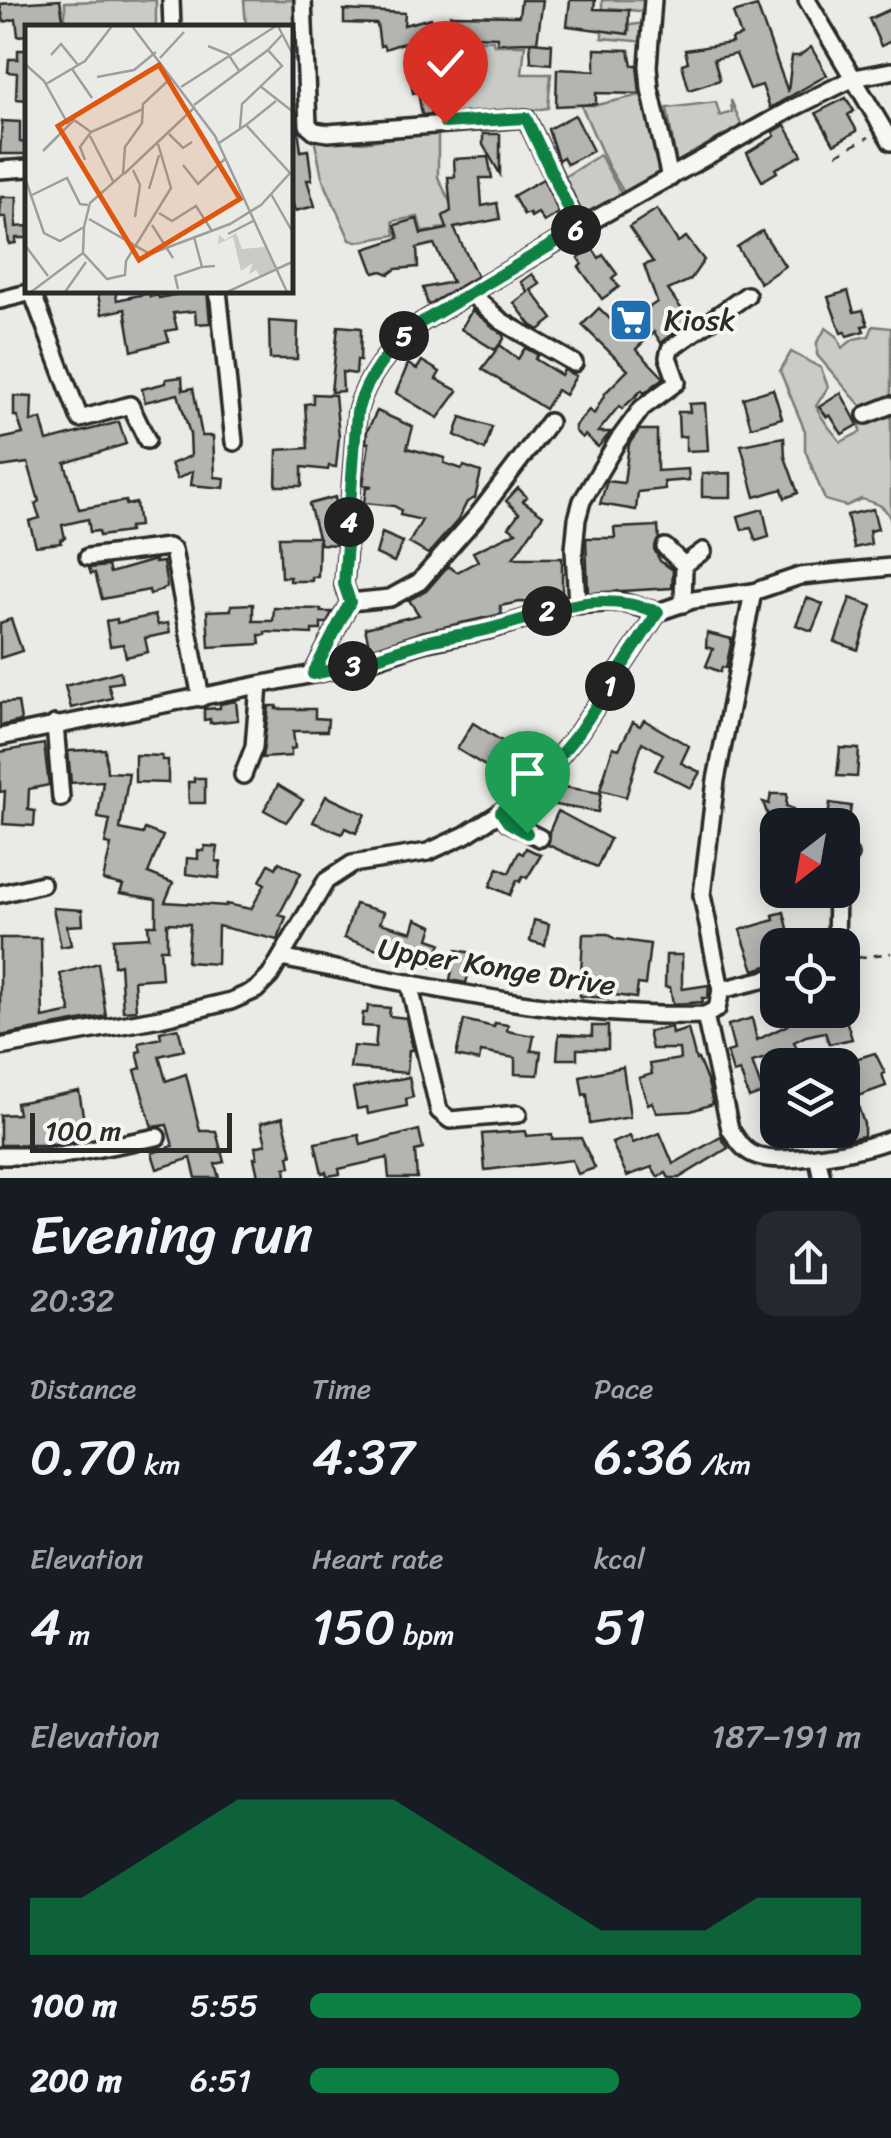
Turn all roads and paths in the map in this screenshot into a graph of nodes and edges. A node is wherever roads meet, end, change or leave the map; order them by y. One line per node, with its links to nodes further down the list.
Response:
1 (171, 0): 5 (street)
2 (303, 0): 13 (street)
3 (653, 0): 12 (street)
4 (807, 0): 7 (street)
5 (172, 25)
6 (891, 71): 7 (street)
7 (854, 78): 8 (street); 12 (street)
8 (888, 136): 9 (path)
9 (836, 154)
10 (25, 168): 11 (street)
11 (0, 170)
12 (670, 178): 13 (street)
13 (578, 229): 17 (street)
14 (33, 292): 19 (street)
15 (37, 292): 24 (street)
16 (218, 292): 25 (street)
17 (471, 294): 20 (street); 32 (street)
18 (748, 294): 33 (street)
19 (0, 300)
20 (574, 363)
21 (891, 405): 22 (street)
22 (866, 414)
23 (549, 422): 32 (street)
24 (148, 440)
25 (234, 442)
26 (664, 548): 29 (street)
27 (703, 551): 29 (street)
28 (88, 557): 38 (street)
29 (684, 565): 34 (street)
30 (891, 568): 31 (street)
31 (752, 592): 34 (street); 52 (street)
32 (350, 602): 36 (street)
33 (577, 604): 35 (street); 36 (street)
34 (683, 604): 35 (street)
35 (658, 612): 43 (street)
36 (313, 674): 37 (street)
37 (259, 685): 38 (street); 41 (street)
38 (201, 698): 39 (street)
39 (55, 724): 40 (street); 42 (street)
40 (0, 737)
41 (244, 775)
42 (61, 798)
43 (501, 812): 44 (street); 49 (street)
44 (540, 838)
45 (42, 884): 46 (street)
46 (0, 894)
47 (891, 953): 48 (path)
48 (860, 957)
49 (281, 958): 51 (street, Upper Konge Drive); 54 (street)
50 (760, 980): 52 (street)
51 (408, 983): 53 (street, Upper Konge Drive); 55 (street)
52 (721, 990): 53 (street)
53 (705, 1015): 59 (street)
54 (0, 1047)
55 (518, 1114)
56 (157, 1138): 58 (street)
57 (891, 1140): 59 (street)
58 (0, 1156)
59 (817, 1156): 60 (street)
60 (822, 1178)

